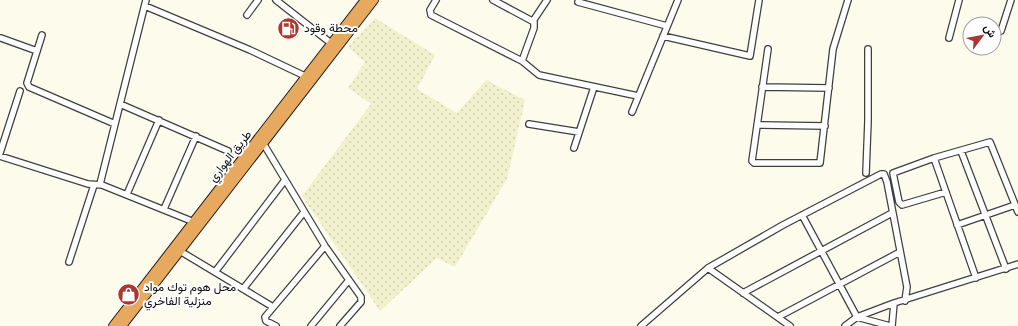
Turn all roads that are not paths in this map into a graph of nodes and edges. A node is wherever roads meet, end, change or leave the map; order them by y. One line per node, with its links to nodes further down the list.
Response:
1 (258, 0): 15 (street)
2 (276, 0): 23 (street)
3 (365, 0): 23 (highway, طريق الهواري)
4 (374, 0): 43 (highway, طريق الهواري)
5 (436, 0): 27 (street)
6 (493, 0): 16 (street)
7 (547, 0): 16 (street)
8 (678, 0): 17 (street)
9 (759, 0): 20 (street)
10 (848, 0): 31 (street)
11 (959, 0): 22 (street)
12 (1011, 0): 18 (street)
13 (578, 2): 17 (street)
14 (146, 3): 28 (street); 34 (street)
15 (247, 15)
16 (533, 20): 27 (street)
17 (667, 26): 20 (street)
18 (1002, 28)
19 (42, 35): 26 (street)
20 (663, 36): 33 (street)
21 (1, 38): 26 (street)
22 (949, 38)
23 (332, 44): 28 (highway, طريق الهواري)
24 (768, 49): 30 (street)
25 (868, 49): 49 (street)
26 (37, 51): 37 (street)
27 (522, 61): 29 (street)
28 (307, 77): 62 (highway, طريق الهواري)
29 (594, 86): 33 (street); 41 (street)
30 (762, 87): 31 (street); 39 (street)
31 (829, 88): 40 (street)
32 (20, 91): 47 (street)
33 (638, 96): 35 (street)
34 (120, 104): 36 (street); 37 (street)
35 (632, 112)
36 (159, 120): 42 (street); 54 (street)
37 (115, 124): 52 (street)
38 (529, 124): 41 (street)
39 (757, 125): 40 (street); 40 (street)
40 (825, 126)
41 (579, 132): 44 (street)
42 (196, 136): 45 (street); 56 (street)
43 (263, 144): 50 (street); 65 (highway, طريق الهواري)
44 (574, 148)
45 (228, 151)
46 (961, 151): 48 (street); 55 (street); 61 (street)
47 (0, 155): 51 (street)
48 (934, 158): 53 (street); 53 (street)
49 (866, 173)
50 (285, 180): 57 (street); 72 (street)
51 (94, 184): 52 (street); 68 (street)
52 (100, 184): 54 (street)
53 (946, 192): 63 (street)
54 (127, 194): 56 (street)
55 (1015, 205): 58 (street); 61 (street)
56 (164, 209): 62 (street)
57 (304, 212): 64 (street); 76 (street)
58 (1018, 212)
59 (892, 213): 60 (street); 66 (street); 67 (street)
60 (802, 215): 66 (street); 70 (street)
61 (986, 216): 63 (street); 71 (street)
62 (194, 222): 78 (highway, طريق الهواري)
63 (957, 225): 73 (street)
64 (325, 246): 74 (street); 81 (street)
65 (180, 251): 72 (street); 78 (highway, طريق الهواري)
66 (821, 251): 75 (street); 77 (street)
67 (900, 252): 75 (street); 79 (street)
68 (70, 262)
69 (1018, 264): 71 (street)
70 (708, 268): 77 (street); 90 (street)
71 (1006, 269): 73 (street)
72 (215, 272): 76 (street)
73 (976, 278): 79 (street)
74 (349, 280): 88 (street); 89 (street)
75 (839, 284): 82 (street); 83 (street)
76 (243, 289): 81 (street)
77 (743, 293): 82 (street)
78 (139, 298): 85 (highway, طريق الهواري); 86 (highway, طريق الهواري)
79 (905, 301): 80 (street)
80 (894, 303): 83 (street); 92 (street)
81 (273, 307): 87 (street)
82 (778, 317): 91 (street)
83 (857, 317): 84 (street); 92 (street)
84 (845, 325)
85 (113, 326)
86 (122, 326)
87 (276, 326)
88 (311, 326)
89 (340, 326)
90 (641, 326)
91 (790, 326)
92 (891, 326)

